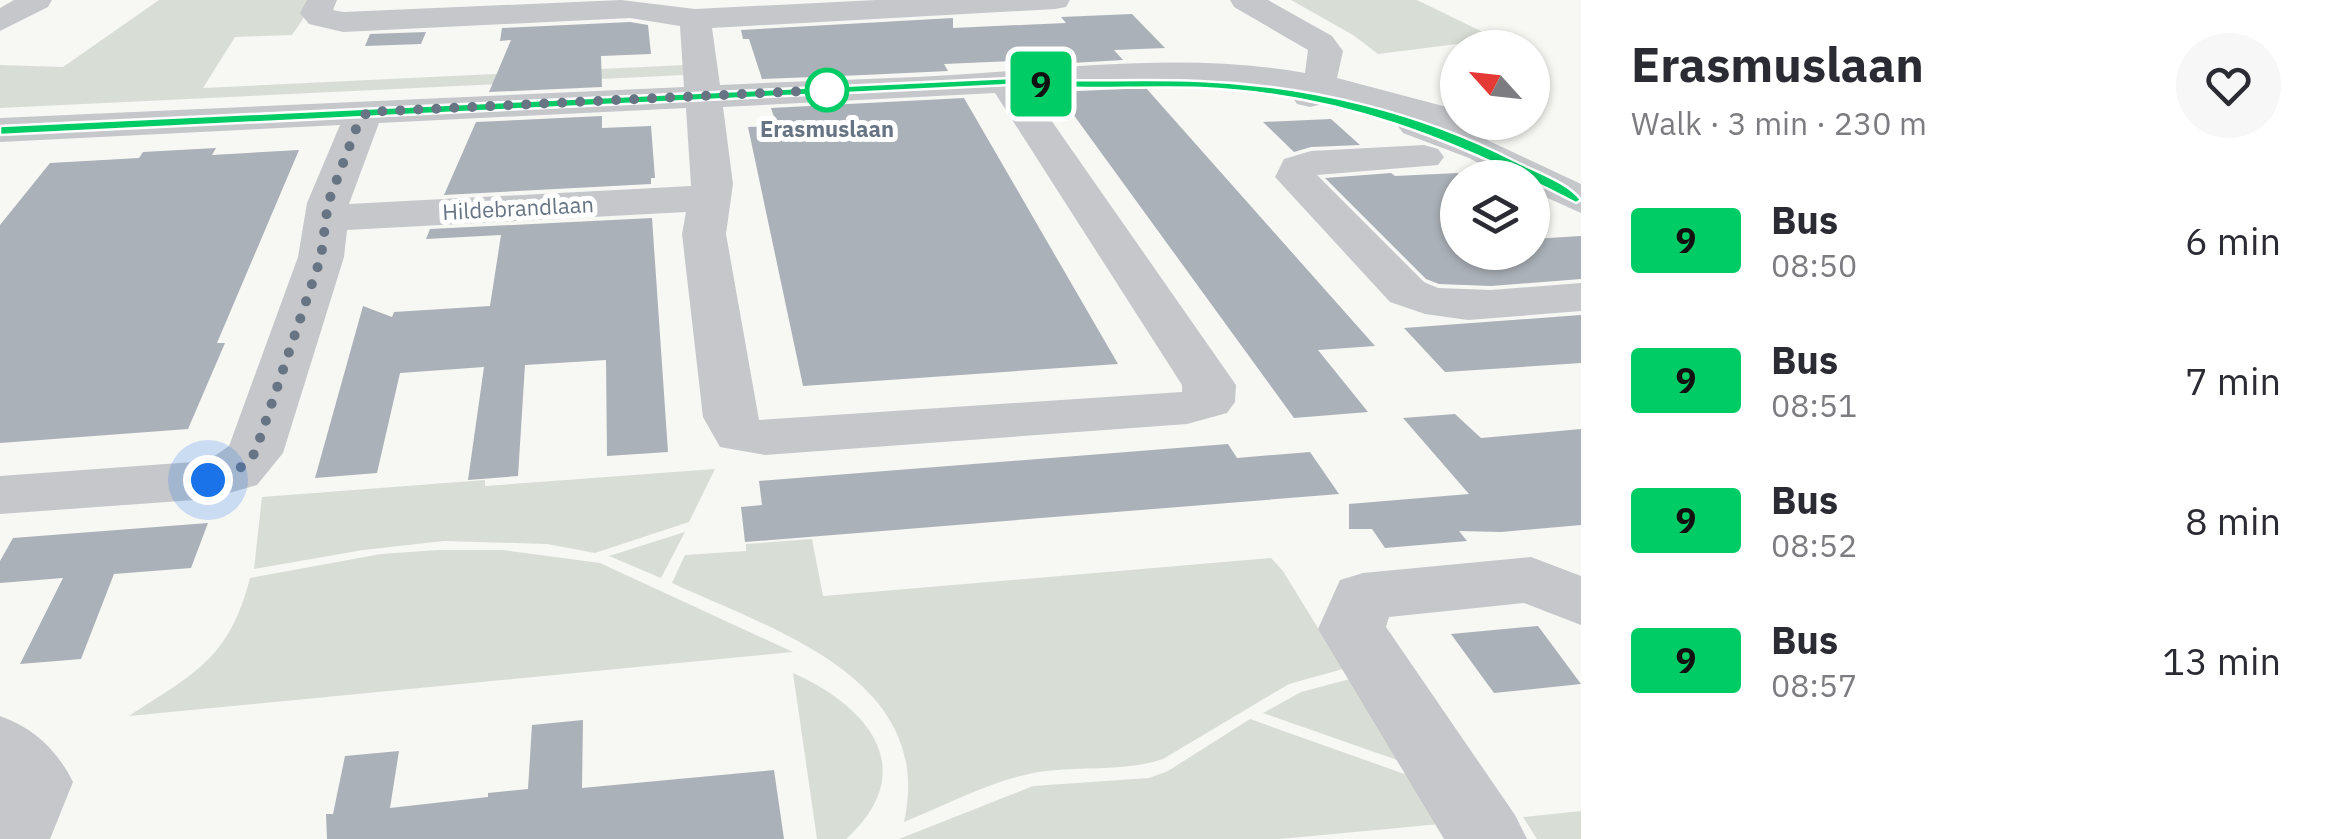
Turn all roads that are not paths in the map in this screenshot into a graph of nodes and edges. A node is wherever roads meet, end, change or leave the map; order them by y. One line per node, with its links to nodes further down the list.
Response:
1 (37, 0): 6 (street)
2 (322, 0): 5 (street)
3 (1056, 0): 5 (street)
4 (1245, 0): 8 (street)
5 (695, 19): 9 (street)
6 (0, 21)
7 (1008, 82): 8 (street); 9 (street); 16 (street)
8 (1313, 90): 11 (street); 17 (street)
9 (702, 96): 10 (street); 16 (street)
10 (367, 112): 12 (street); 18 (street)
11 (1440, 117)
12 (7, 136)
13 (1496, 140): 15 (street)
14 (1424, 157): 19 (street)
15 (1581, 181)
16 (710, 198): 18 (street, Hildebrandlaan)
17 (1581, 200)
18 (326, 218): 20 (street)
19 (1581, 297)
20 (0, 495)
21 (1564, 581): 24 (street)
22 (0, 746): 23 (street)
23 (10, 839)
24 (1487, 839)

